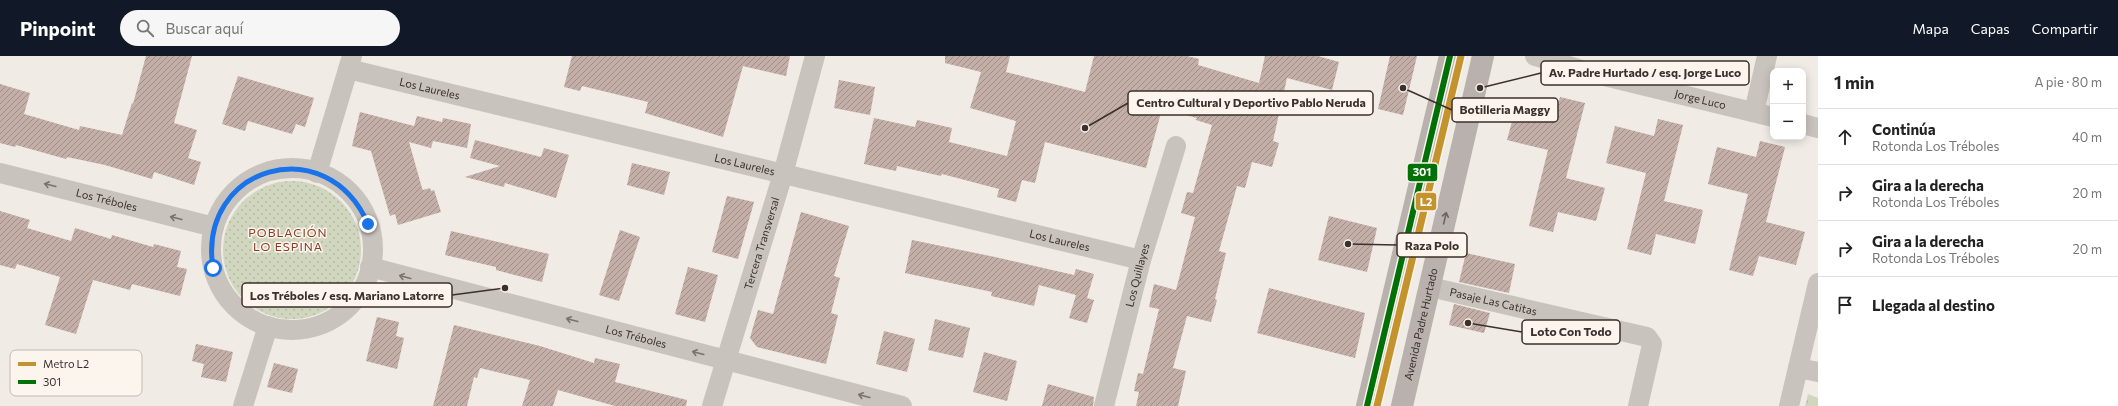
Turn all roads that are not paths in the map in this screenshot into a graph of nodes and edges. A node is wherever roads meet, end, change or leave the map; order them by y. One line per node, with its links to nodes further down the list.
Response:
1 (815, 56): 14 (street, Tercera Transversal)
2 (1450, 56): 28 (main road)
3 (1483, 56): 19 (main road, Avenida Padre Hurtado, one-way to 3)
4 (1535, 56): 7 (street, Jorge Luco)
5 (1767, 56): 7 (street)
6 (350, 62): 13 (street); 14 (street, Los Laureles)
7 (1754, 112): 8 (street, Jorge Luco)
8 (1770, 116)
9 (1806, 125): 10 (street)
10 (1818, 128)
11 (1176, 146): 16 (street, Los Quillayes)
12 (0, 173): 15 (street, Los Tréboles, one-way to 12)
13 (317, 173): 15 (street); 17 (street)
14 (784, 174): 16 (street, Los Laureles); 21 (street, Tercera Transversal)
15 (214, 227): 20 (street)
16 (1141, 260): 27 (street, Los Quillayes)
17 (370, 267): 20 (street); 21 (street, Los Tréboles, one-way to 17)
18 (1818, 282): 22 (street)
19 (1430, 287): 29 (main road, Avenida Padre Hurtado); 30 (street, Pasaje Las Catitas)
20 (268, 326): 24 (street)
21 (726, 360): 25 (street, Tercera Transversal); 26 (street, Los Tréboles, one-way to 21)
22 (1798, 368): 23 (street); 31 (street)
23 (1818, 372)
24 (243, 406)
25 (712, 406)
26 (902, 406)
27 (1104, 406)
28 (1367, 406)
29 (1402, 406)
30 (1638, 406)
31 (1789, 406)

